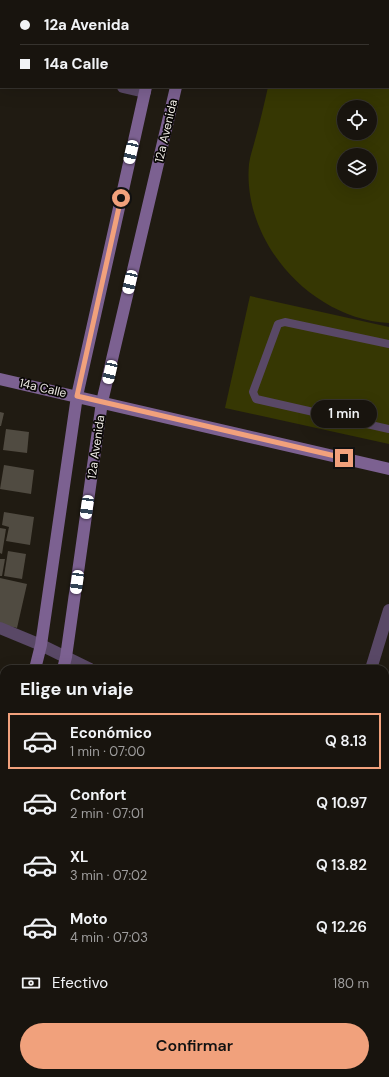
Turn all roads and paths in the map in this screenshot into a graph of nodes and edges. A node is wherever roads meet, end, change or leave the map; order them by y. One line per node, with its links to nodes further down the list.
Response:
1 (134, 88): 3 (street)
2 (176, 88): 7 (main road, 12a Avenida)
3 (145, 89): 6 (main road)
4 (389, 344): 8 (lane)
5 (0, 379): 6 (main road, 14a Calle)
6 (77, 396): 7 (main road, 14a Calle); 12 (main road)
7 (102, 402): 9 (main road, 14a Calle); 13 (main road, 12a Avenida)
8 (389, 429)
9 (389, 468)
10 (389, 610): 17 (street)
11 (0, 628): 12 (street)
12 (42, 645): 13 (street); 14 (main road)
13 (66, 657): 15 (main road, 12a Avenida); 16 (street)
14 (36, 665)
15 (64, 665)
16 (82, 665)
17 (372, 665)

